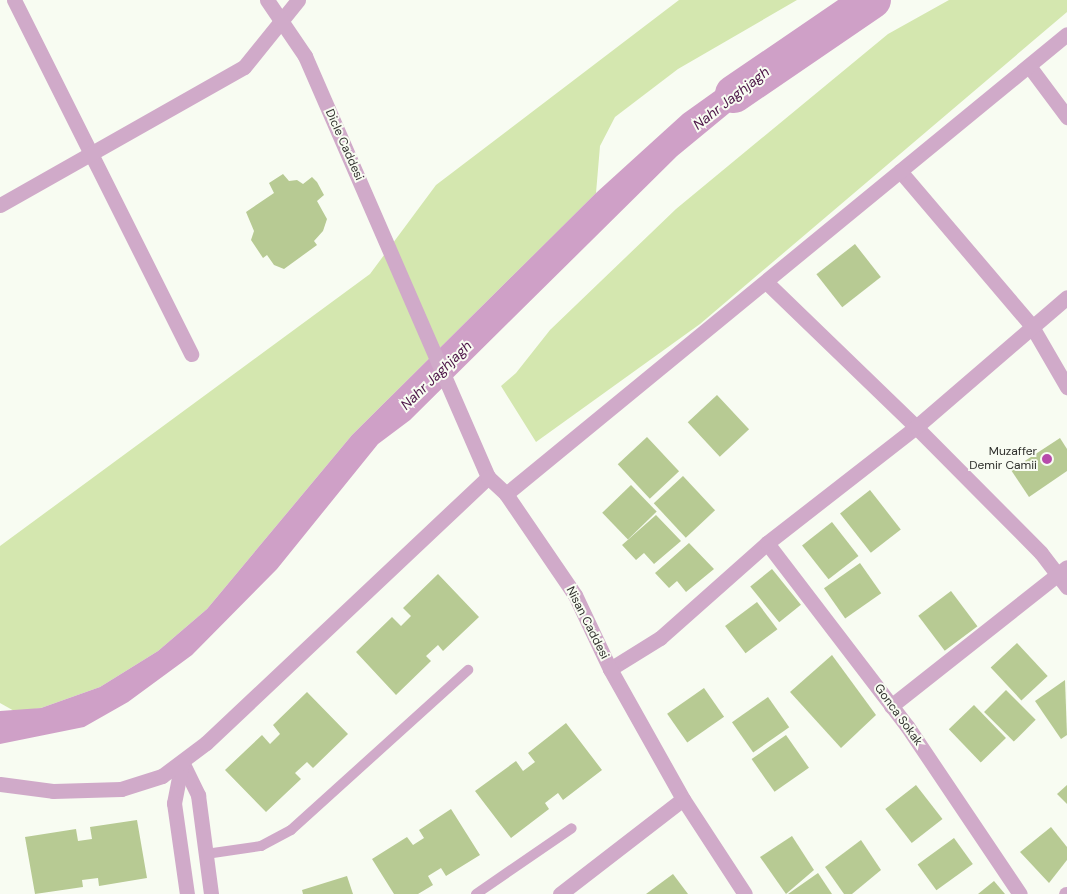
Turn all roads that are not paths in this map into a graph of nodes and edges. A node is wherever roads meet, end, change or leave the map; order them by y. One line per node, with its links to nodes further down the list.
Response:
1 (14, 0): 8 (street)
2 (267, 0): 4 (street, Dicle Caddesi)
3 (298, 0): 4 (street)
4 (280, 22): 8 (street); 12 (street, Dicle Caddesi)
5 (1067, 34): 6 (street)
6 (1029, 66): 7 (street); 9 (street)
7 (1067, 117)
8 (93, 154): 10 (street); 15 (street)
9 (900, 171): 11 (street); 14 (street)
10 (0, 206)
11 (766, 282): 17 (street); 19 (street)
12 (410, 296): 18 (street, Nisan Caddesi)
13 (1067, 297): 14 (street)
14 (1031, 325): 16 (street); 17 (street)
15 (191, 354)
16 (1067, 387)
17 (916, 427): 20 (street); 21 (street)
18 (488, 477): 19 (street, Nisan Caddesi); 26 (street)
19 (506, 494): 23 (street, Nisan Caddesi)
20 (767, 542): 23 (street); 25 (street, Gonca Sokak)
21 (1062, 570): 22 (street); 25 (street)
22 (1067, 587)
23 (610, 669): 28 (street, Nisan Caddesi)
24 (468, 670): 30 (lane)
25 (891, 706): 36 (street, Gonca Sokak)
26 (182, 762): 27 (street); 30 (street); 31 (street)
27 (0, 784)
28 (683, 799): 34 (street); 35 (street, Nisan Caddesi)
29 (572, 828): 33 (lane)
30 (206, 854): 32 (street)
31 (187, 894)
32 (212, 894)
33 (476, 894)
34 (560, 894)
35 (745, 894)
36 (1020, 894)

